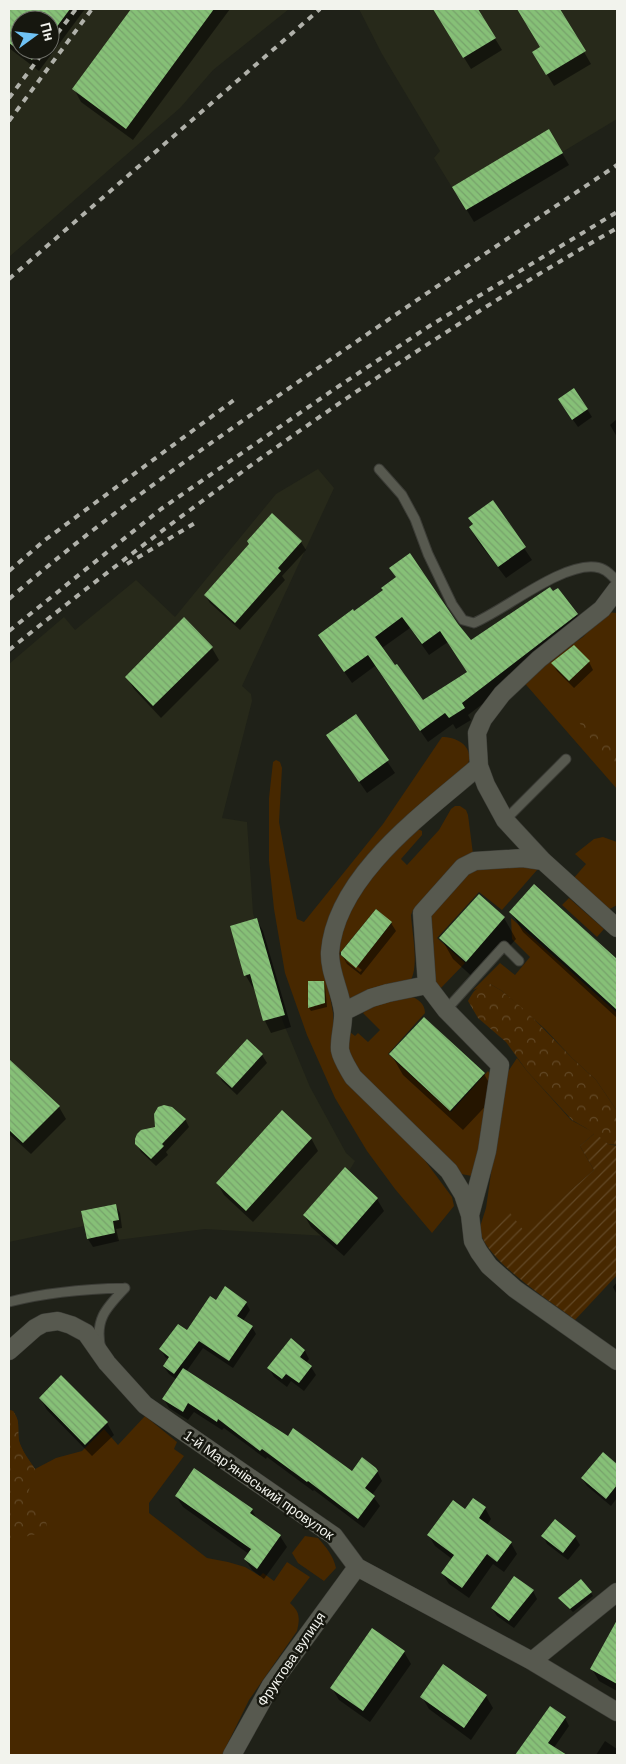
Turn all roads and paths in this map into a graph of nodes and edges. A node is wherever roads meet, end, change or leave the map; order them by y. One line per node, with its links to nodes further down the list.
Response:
1 (379, 469): 2 (lane)
2 (617, 581)
3 (617, 589): 5 (street)
4 (566, 759): 6 (lane)
5 (479, 766): 6 (street); 12 (street)
6 (505, 820): 7 (street)
7 (543, 861): 8 (street); 10 (street)
8 (617, 928)
9 (519, 961): 11 (lane)
10 (427, 985): 11 (street); 12 (street)
11 (446, 1010): 13 (street)
12 (343, 1012): 13 (street)
13 (470, 1214): 16 (street)
14 (9, 1302): 17 (lane)
15 (9, 1351): 17 (street, 1-й Марʼянівський провулок)
16 (617, 1361)
17 (107, 1363): 18 (street, 1-й Марʼянівський провулок)
18 (357, 1567): 20 (street, 1-й Марʼянівський провулок); 22 (street, Фруктова вулиця)
19 (617, 1592): 20 (street)
20 (532, 1661): 21 (street, 1-й Марʼянівський провулок)
21 (617, 1712)
22 (232, 1755)

